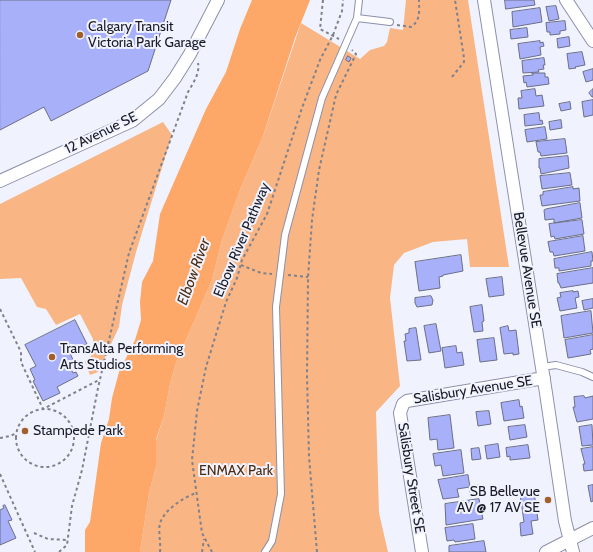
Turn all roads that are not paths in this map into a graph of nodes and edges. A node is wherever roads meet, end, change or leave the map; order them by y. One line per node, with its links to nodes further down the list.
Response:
1 (218, 0): 8 (street, 12 Avenue SE)
2 (359, 0): 5 (lane)
3 (484, 0): 9 (street, Bellevue Avenue SE)
4 (566, 0): 7 (street)
5 (356, 18): 6 (lane); 14 (lane)
6 (390, 22)
7 (593, 42)
8 (0, 181)
9 (543, 373): 10 (lane); 11 (street, Salisbury Avenue SE); 13 (street, Bellevue Avenue SE)
10 (593, 377)
11 (402, 404): 15 (street, Salisbury Street SE)
12 (593, 528): 13 (street)
13 (570, 540): 16 (street); 17 (street, Bellevue Avenue SE)
14 (265, 552)
15 (422, 552)
16 (546, 552)
17 (573, 552)

